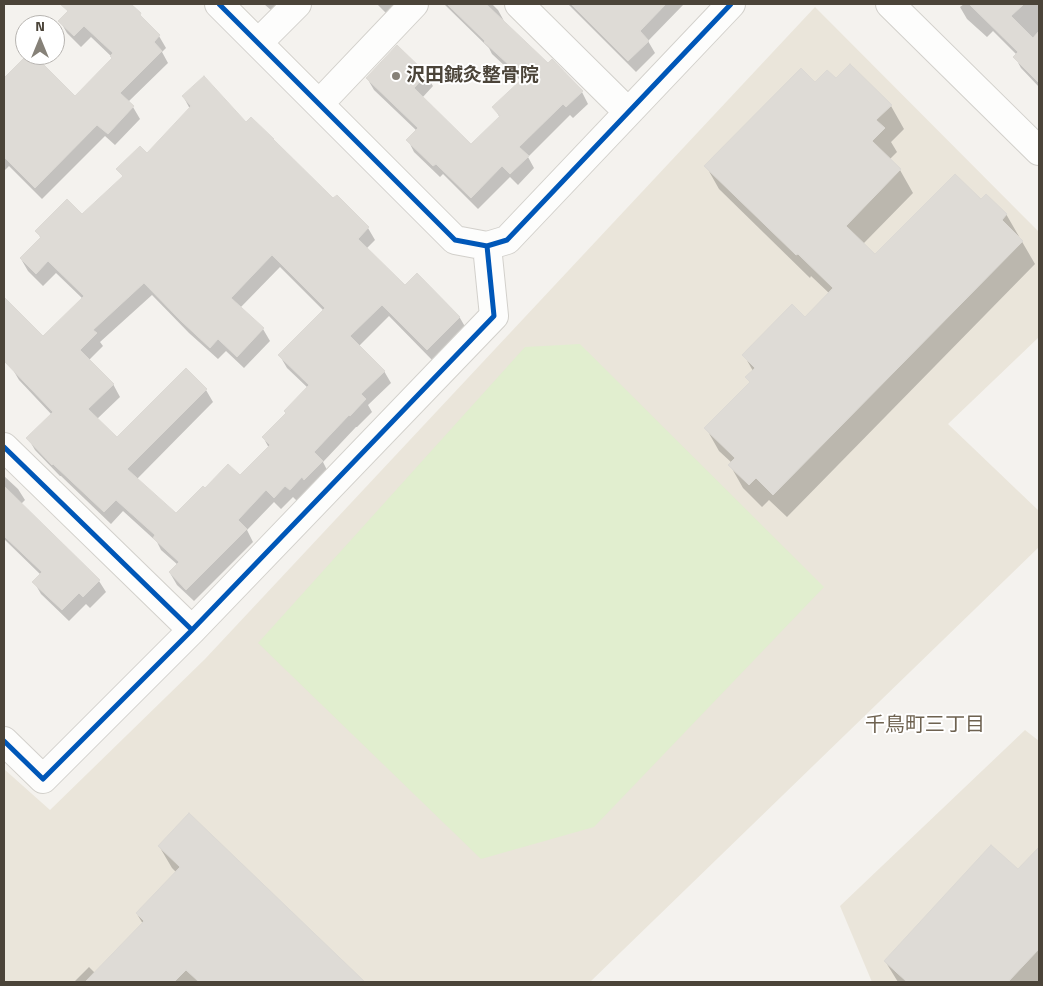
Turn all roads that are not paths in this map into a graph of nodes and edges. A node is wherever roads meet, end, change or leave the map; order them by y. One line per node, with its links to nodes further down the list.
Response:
1 (218, 4): 7 (street)
2 (297, 4): 7 (street)
3 (414, 4): 8 (street)
4 (519, 4): 9 (street)
5 (731, 4): 9 (street)
6 (890, 4): 10 (street)
7 (258, 43): 8 (street)
8 (319, 104): 11 (street)
9 (628, 112): 11 (street)
10 (1039, 151)
11 (487, 246): 13 (street)
12 (4, 447): 13 (street)
13 (192, 630): 14 (street)
14 (4, 741)

